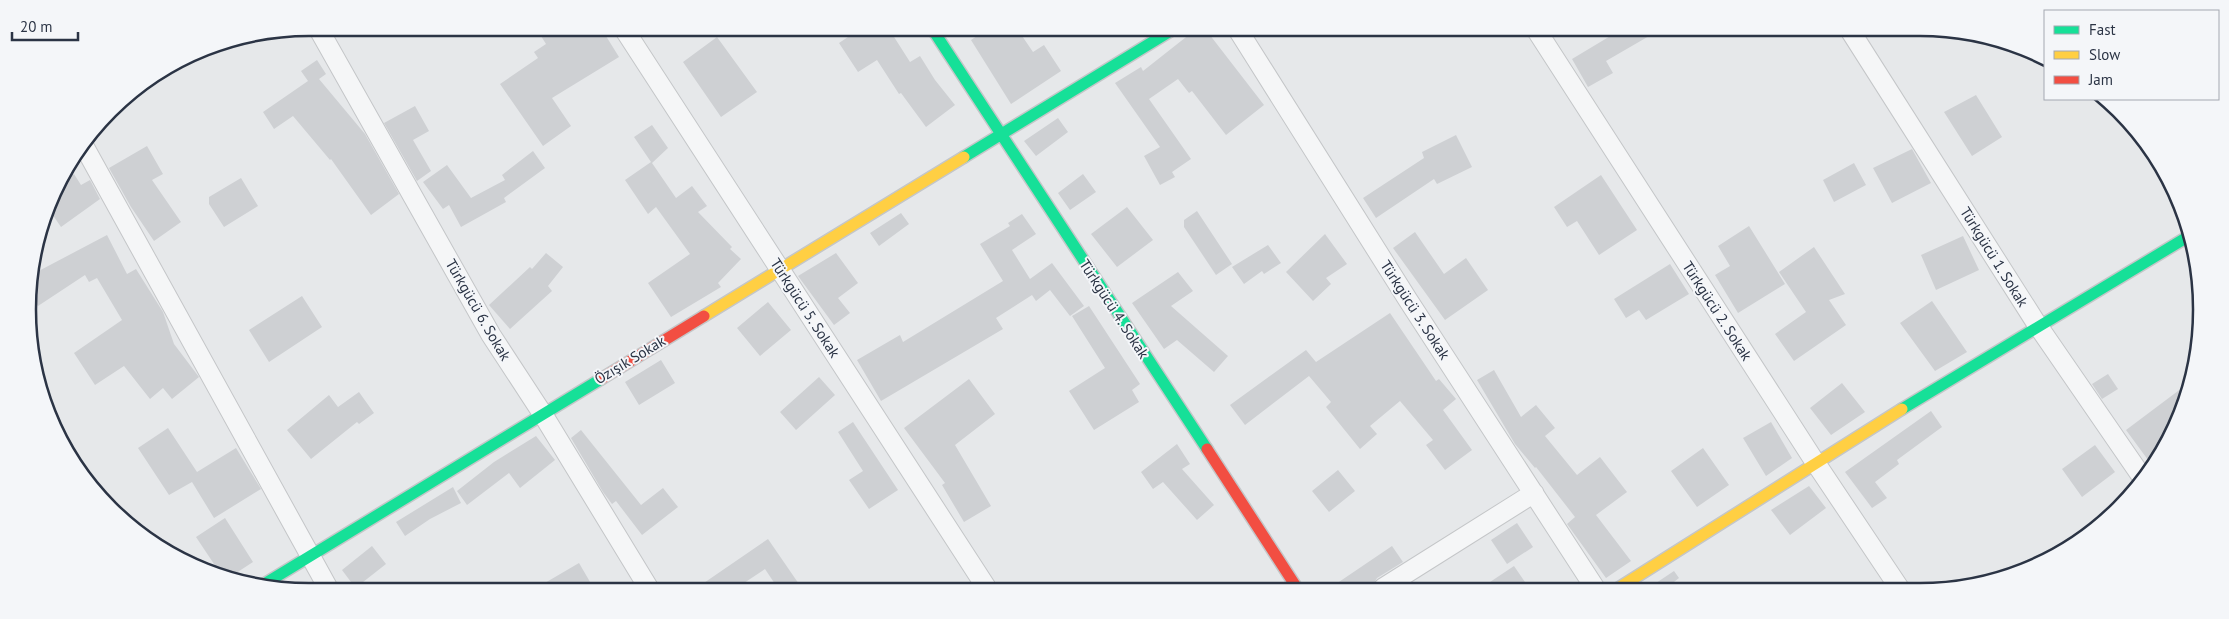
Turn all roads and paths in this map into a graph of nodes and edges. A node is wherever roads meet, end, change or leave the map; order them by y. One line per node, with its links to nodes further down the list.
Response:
1 (323, 36): 13 (street, Türkgücü 6. Sokak)
2 (629, 36): 11 (street, Türkgücü 5. Sokak)
3 (937, 36): 8 (street, Türkgücü 4. Sokak)
4 (1162, 36): 8 (street, Özışık Sokak)
5 (1242, 36): 16 (street, Türkgücü 3. Sokak)
6 (1540, 36): 14 (street, Türkgücü 2. Sokak)
7 (1854, 36): 12 (street, Türkgücü 1. Sokak)
8 (1001, 135): 11 (street, Özışık Sokak); 22 (street, Türkgücü 4. Sokak)
9 (87, 151): 17 (street)
10 (2183, 239): 12 (street)
11 (780, 269): 13 (street, Özışık Sokak); 21 (street, Türkgücü 5. Sokak)
12 (2038, 326): 14 (street); 15 (street, Türkgücü 1. Sokak)
13 (542, 413): 17 (street, Özışık Sokak); 20 (street, Türkgücü 6. Sokak)
14 (1815, 462): 25 (street); 26 (street, Türkgücü 2. Sokak)
15 (2139, 472)
16 (1534, 493): 23 (street); 24 (street, Türkgücü 3. Sokak)
17 (310, 557): 18 (street, Özışık Sokak); 19 (street)
18 (272, 580)
19 (325, 583)
20 (646, 583)
21 (983, 583)
22 (1295, 583)
23 (1391, 583)
24 (1592, 583)
25 (1625, 583)
26 (1896, 583)

